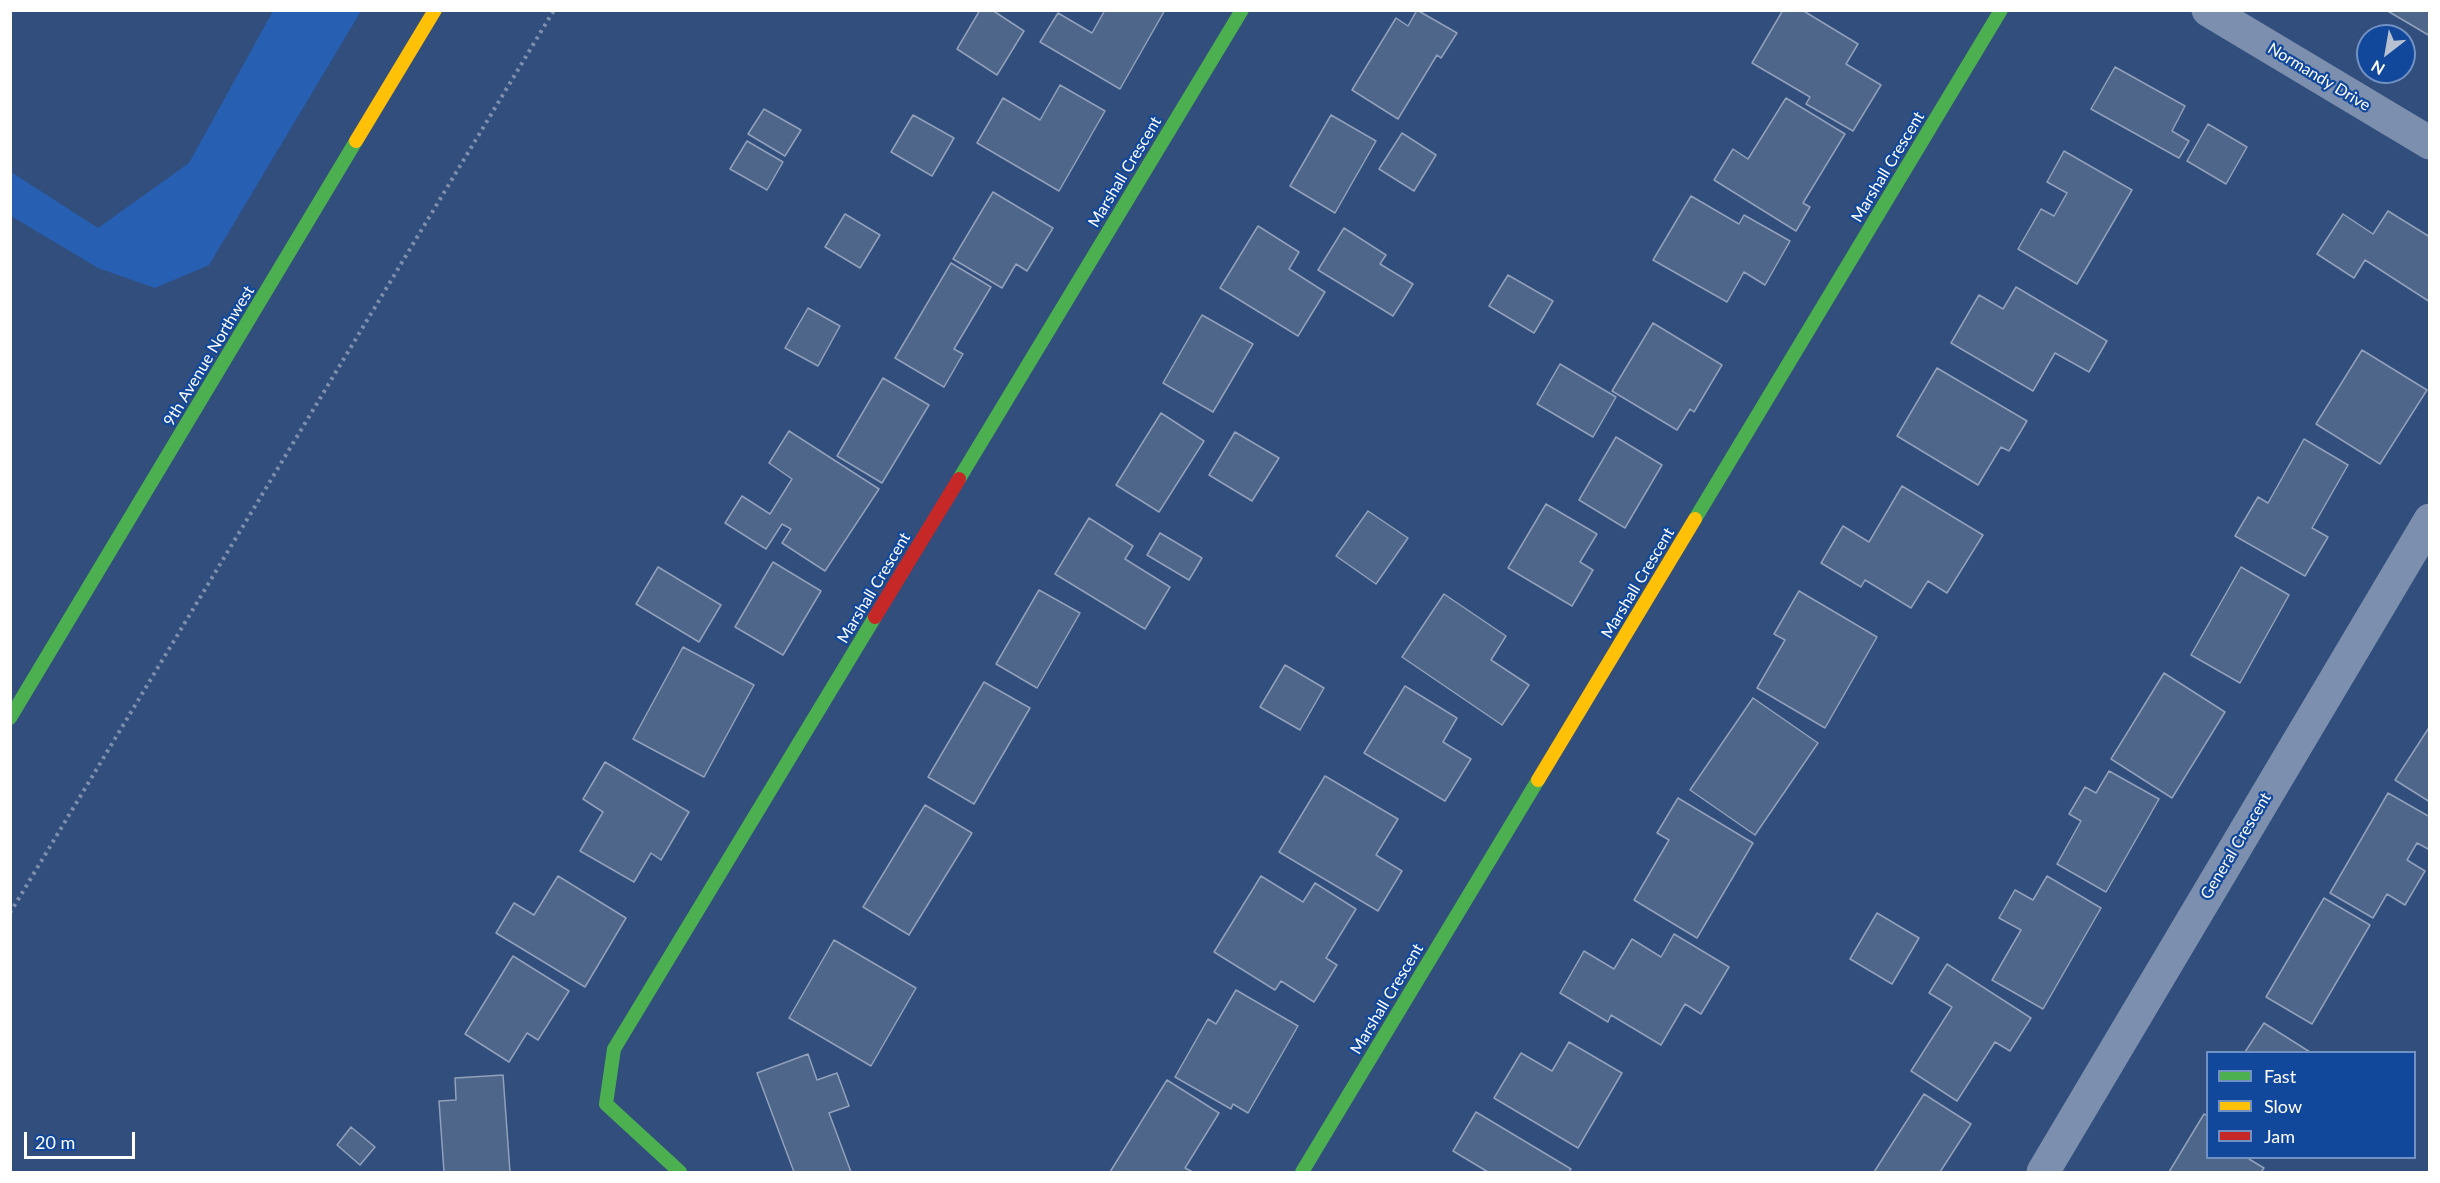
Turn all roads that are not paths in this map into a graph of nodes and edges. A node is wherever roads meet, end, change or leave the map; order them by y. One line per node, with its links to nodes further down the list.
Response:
1 (435, 10): 7 (street, 9th Avenue Northwest)
2 (1242, 10): 8 (street, Marshall Crescent)
3 (2001, 10): 9 (street, Marshall Crescent)
4 (2208, 10): 5 (street, Normandy Drive)
5 (2430, 143)
6 (2430, 520): 10 (street, General Crescent)
7 (10, 718)
8 (680, 1173)
9 (1302, 1173)
10 (2043, 1173)

